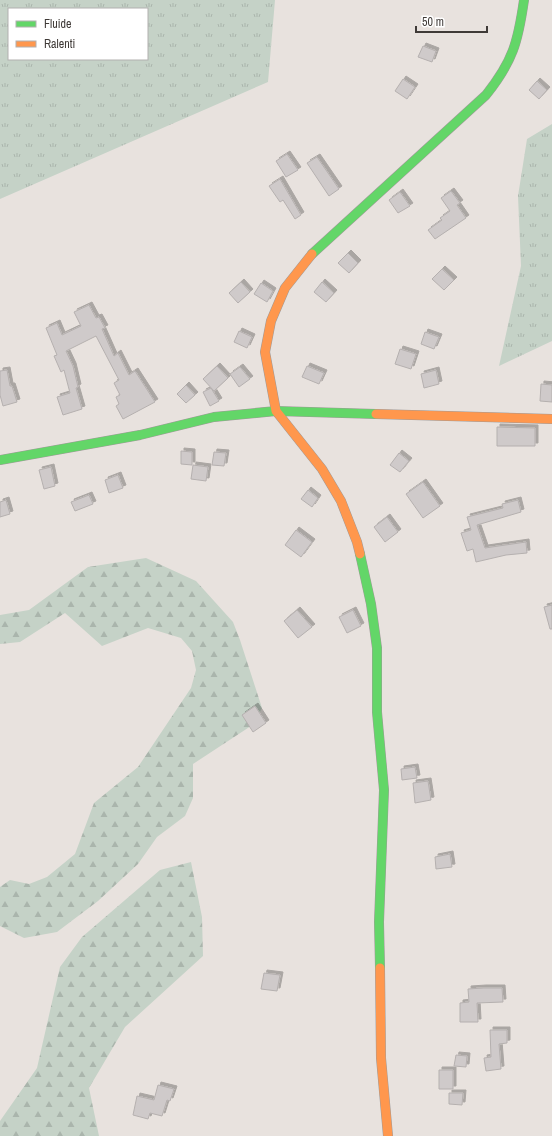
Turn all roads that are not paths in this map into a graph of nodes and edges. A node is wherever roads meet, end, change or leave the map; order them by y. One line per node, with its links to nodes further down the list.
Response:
1 (524, 0): 2 (street)
2 (276, 411): 3 (street); 4 (street); 5 (street)
3 (552, 418)
4 (0, 460)
5 (388, 1136)

